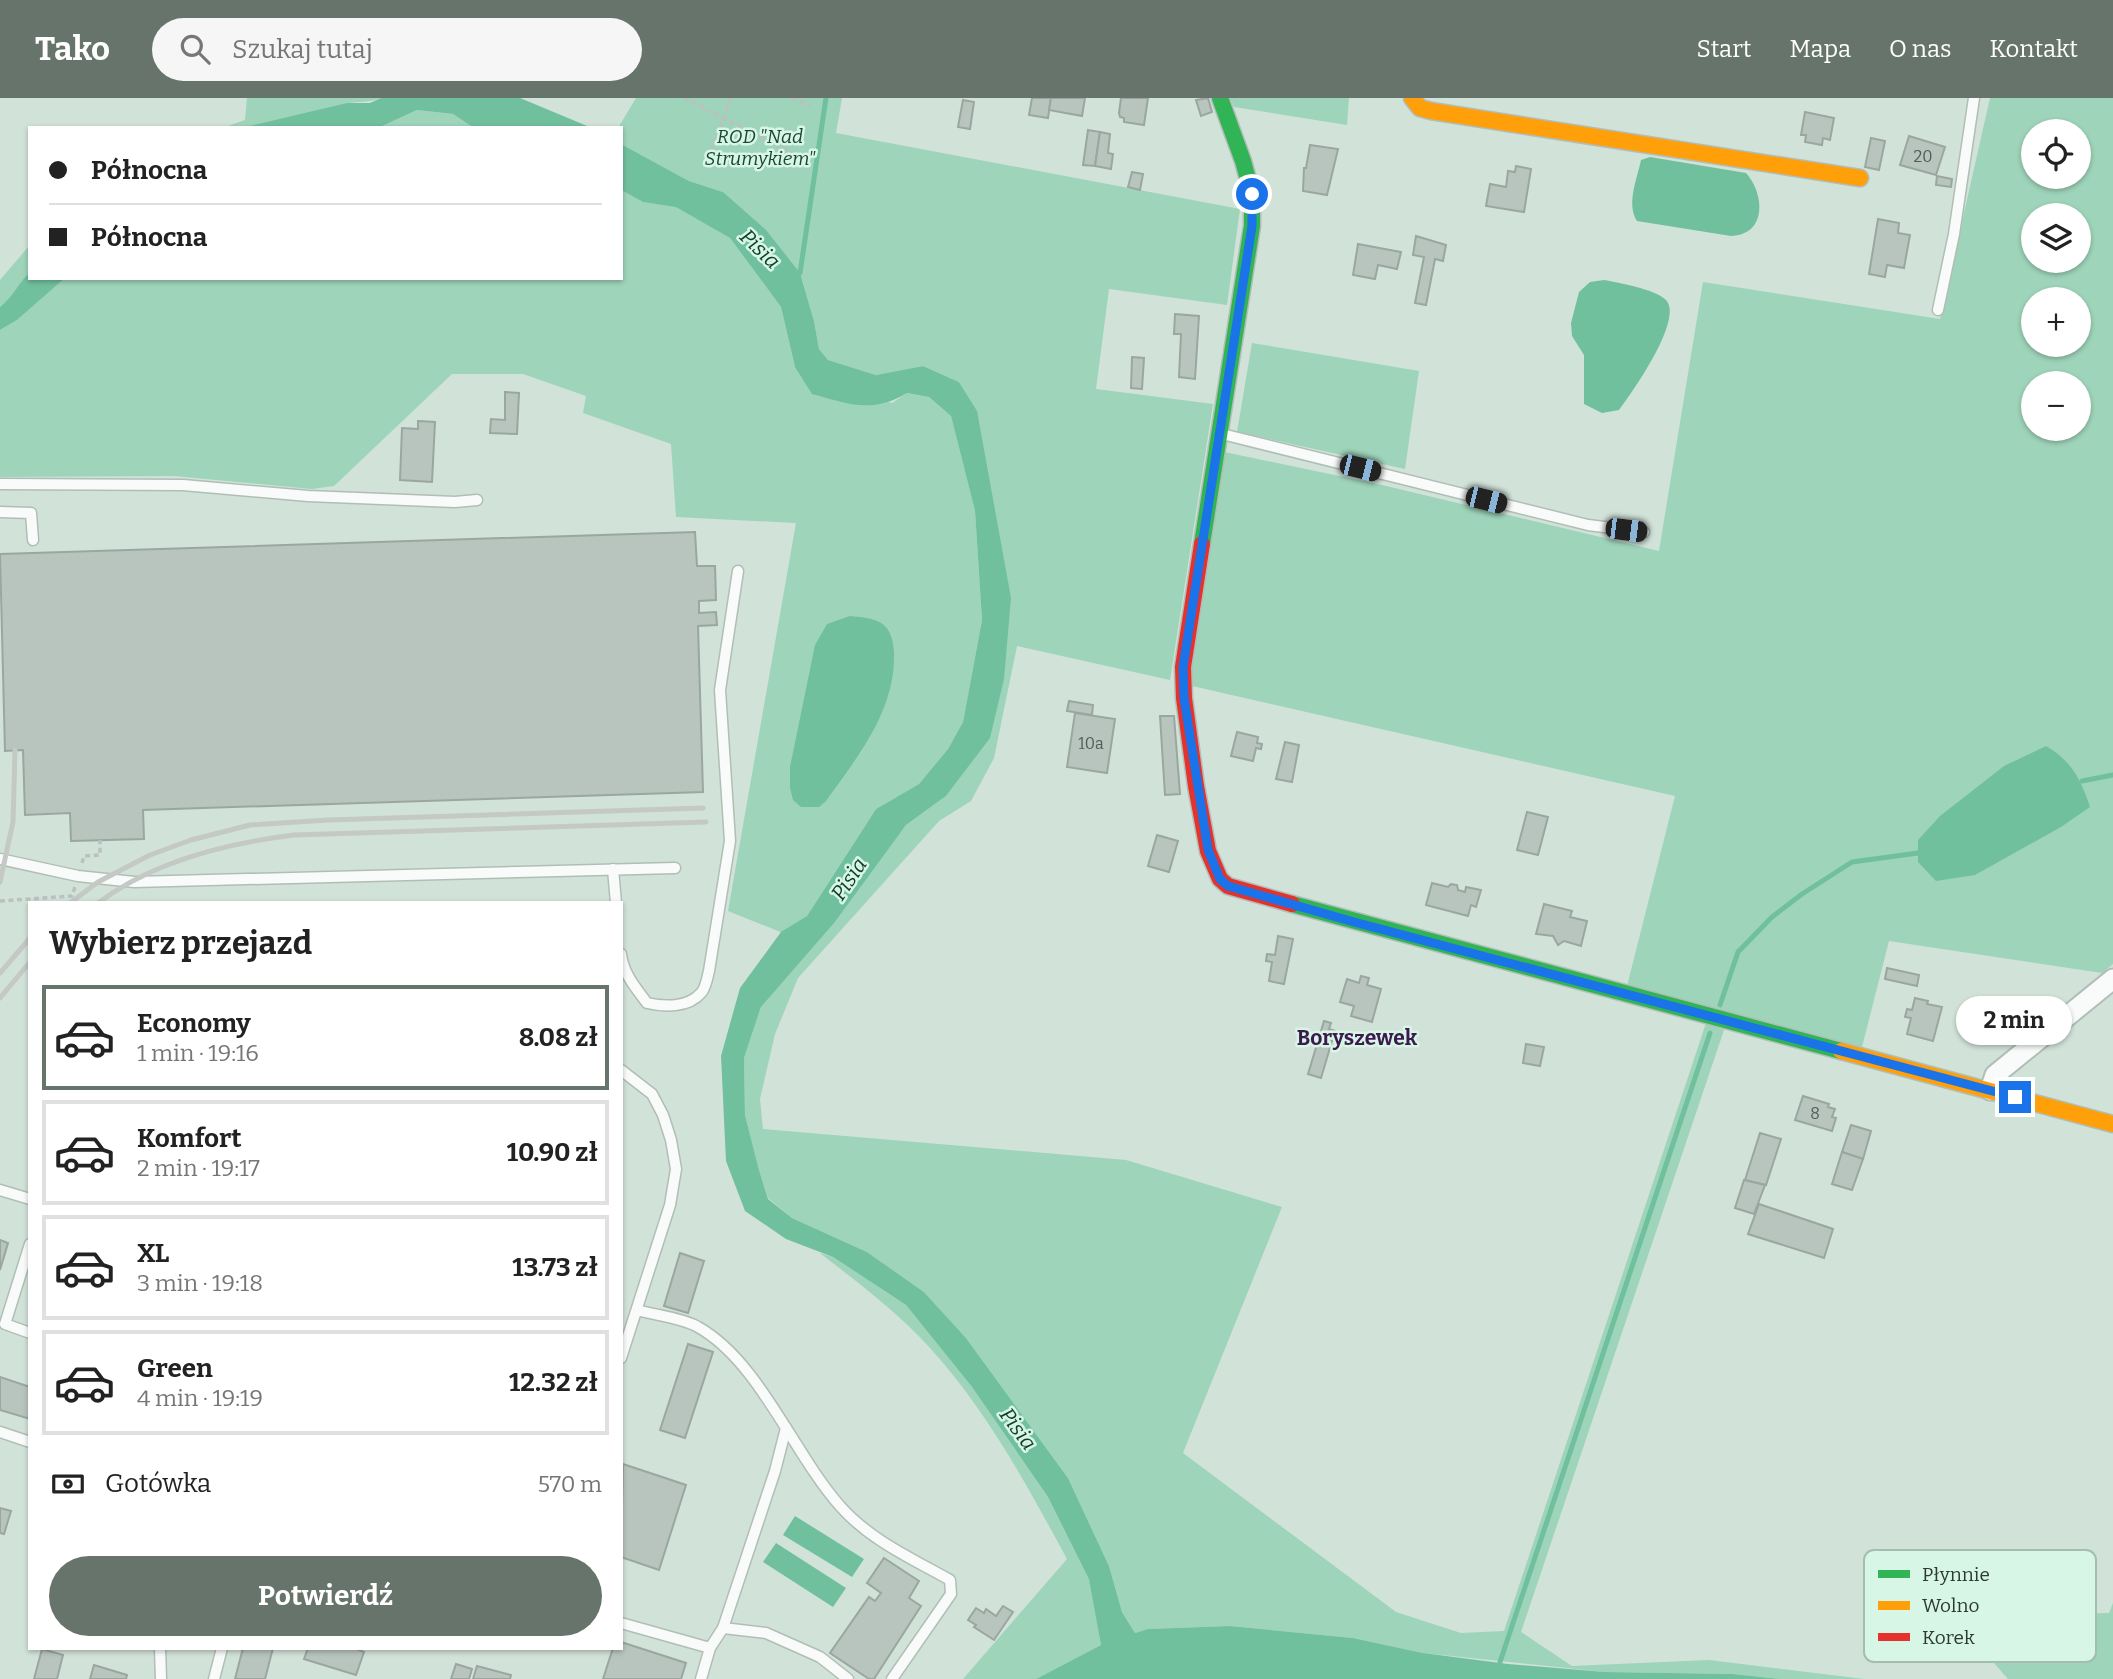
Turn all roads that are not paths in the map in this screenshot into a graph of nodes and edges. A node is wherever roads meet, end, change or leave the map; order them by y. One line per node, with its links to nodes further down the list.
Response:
1 (1220, 98): 6 (street)
2 (1412, 98): 4 (street)
3 (1974, 98): 5 (lane)
4 (1860, 178)
5 (1938, 310)
6 (1219, 433): 10 (lane); 20 (street)
7 (0, 484): 8 (lane)
8 (477, 500)
9 (0, 512): 11 (lane)
10 (1644, 532)
11 (33, 540)
12 (738, 571): 17 (lane)
13 (0, 859): 15 (lane)
14 (675, 867): 15 (lane)
15 (613, 869): 16 (lane)
16 (616, 901)
17 (623, 965)
18 (2113, 979): 20 (street)
19 (623, 1072): 25 (lane)
20 (1990, 1090): 21 (street)
21 (2113, 1124)
22 (0, 1190): 23 (lane)
23 (28, 1198)
24 (28, 1250): 26 (lane)
25 (636, 1310): 27 (lane); 28 (lane)
26 (28, 1331)
27 (624, 1340)
28 (786, 1428): 32 (lane); 40 (lane)
29 (0, 1432): 30 (lane)
30 (28, 1441)
31 (623, 1624): 33 (lane)
32 (723, 1628): 33 (lane); 39 (lane)
33 (710, 1648): 38 (lane)
34 (160, 1650): 36 (lane)
35 (221, 1650): 37 (lane)
36 (161, 1679)
37 (214, 1679)
38 (701, 1679)
39 (848, 1679)
40 (892, 1679)

